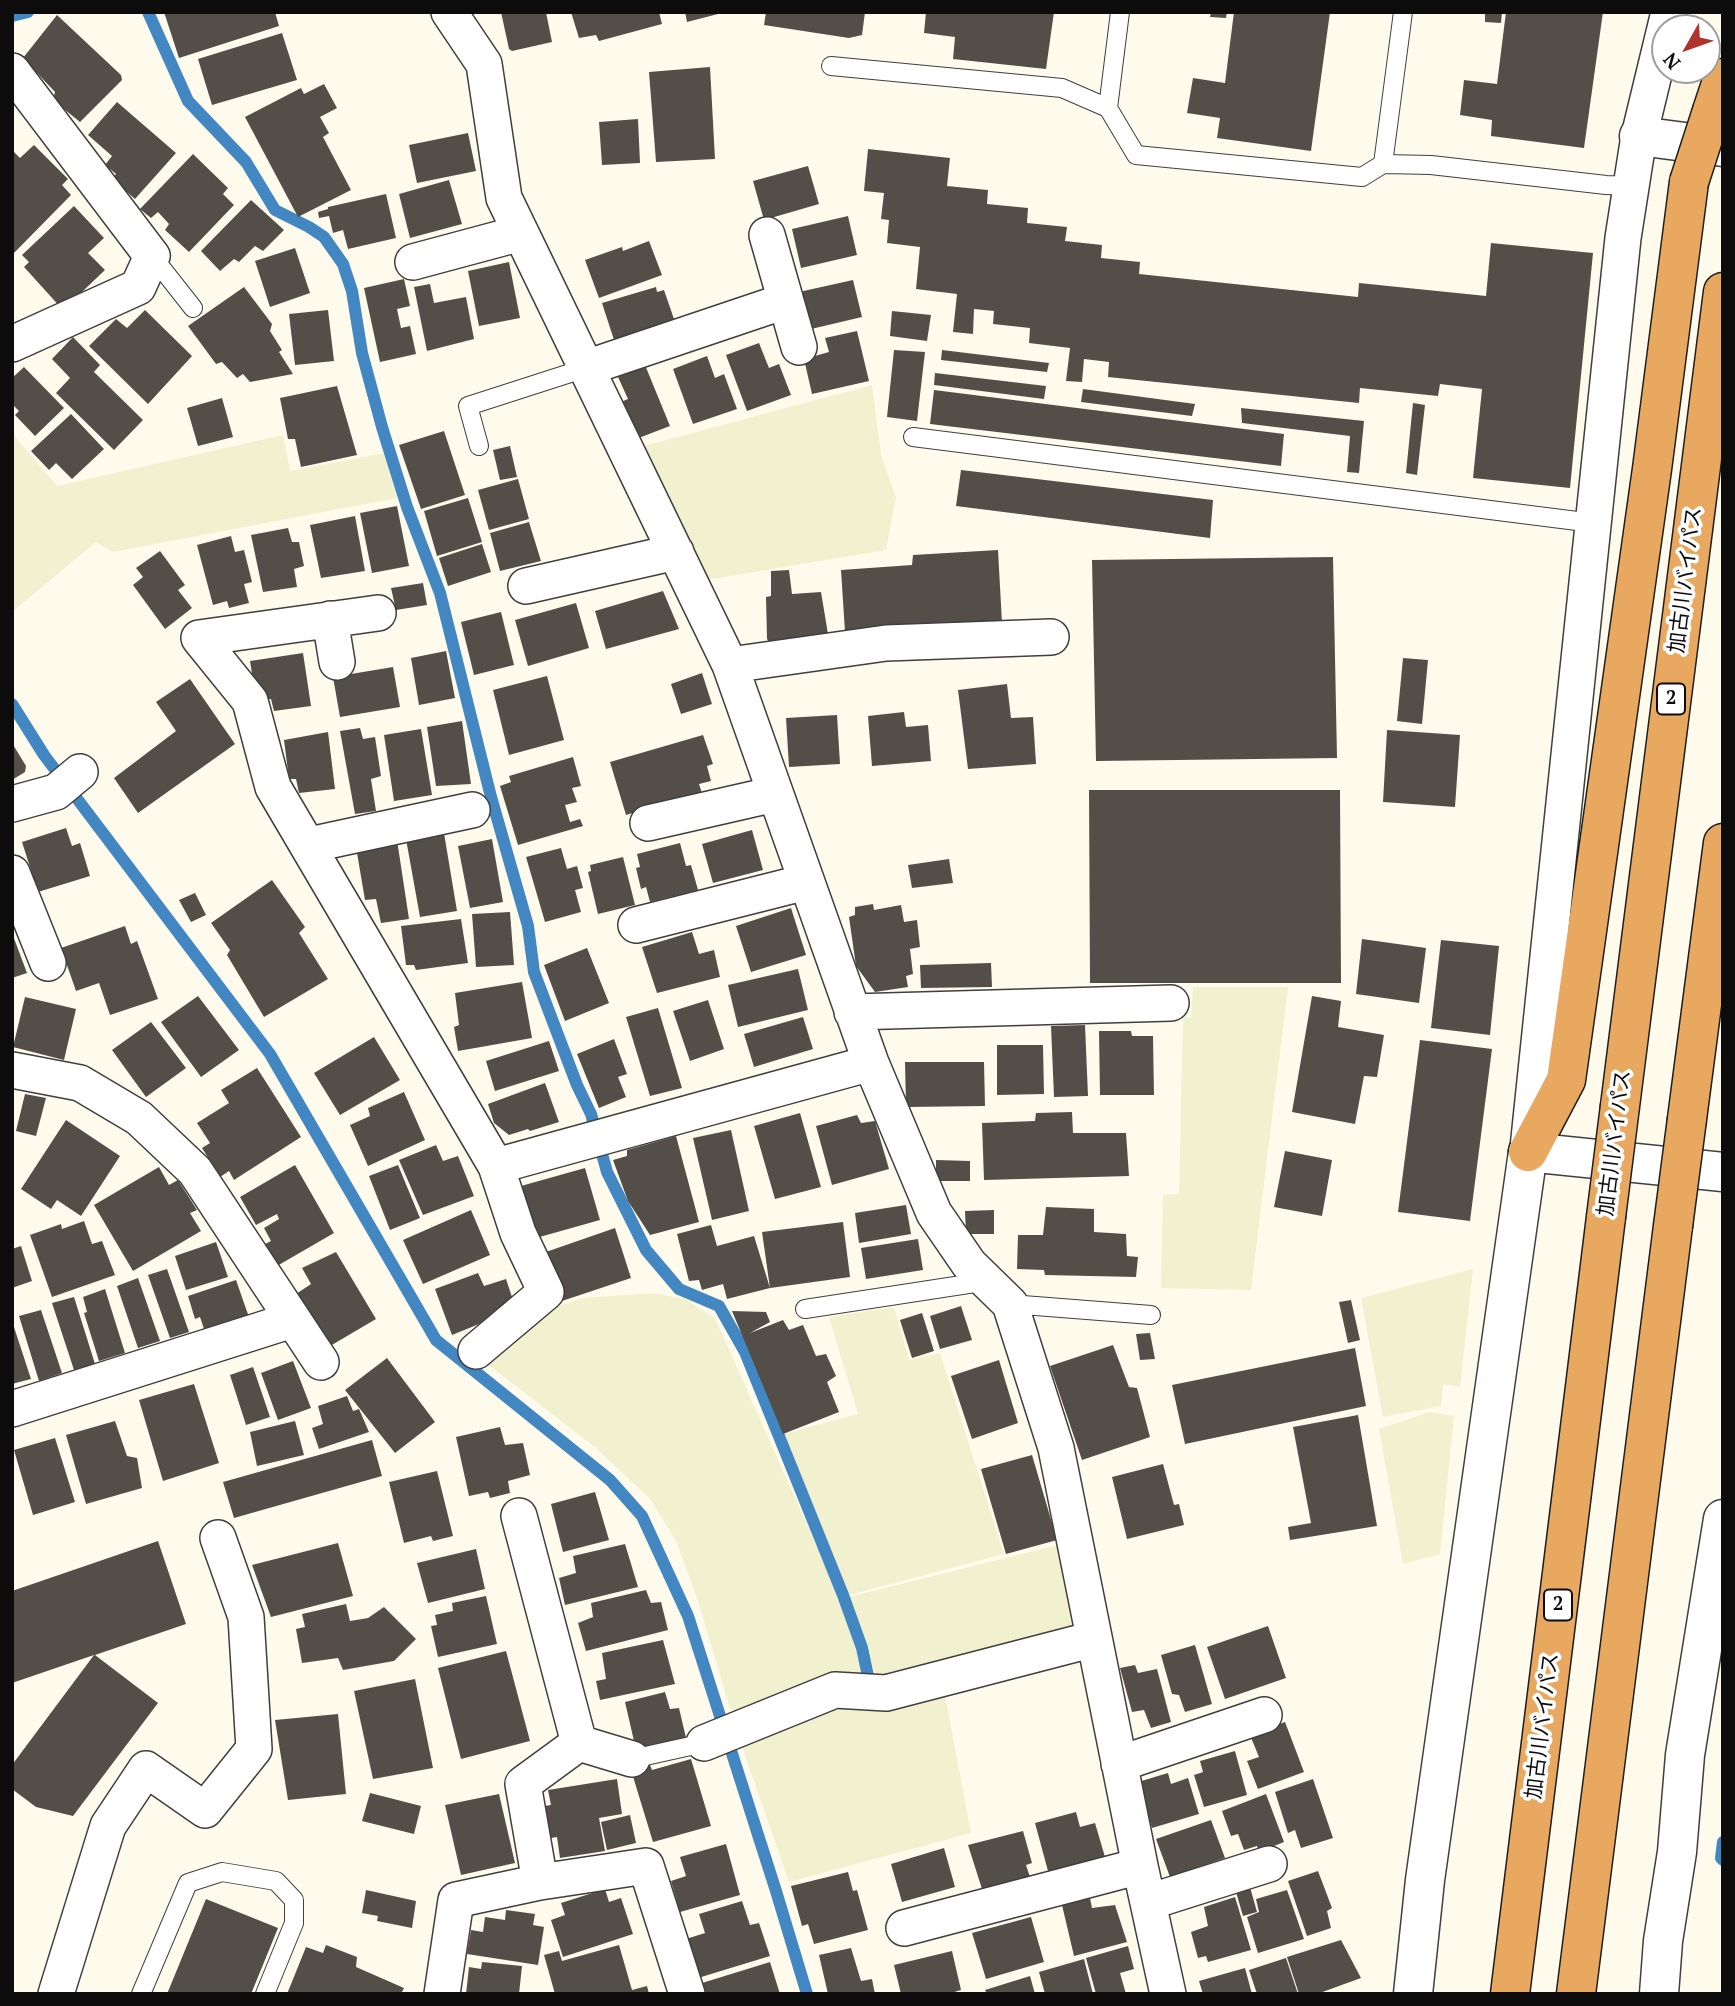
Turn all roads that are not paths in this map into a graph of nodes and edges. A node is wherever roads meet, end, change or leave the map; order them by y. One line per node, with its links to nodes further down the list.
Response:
1 (449, 12): 13 (street)
2 (1120, 12): 8 (lane)
3 (1403, 12): 11 (lane)
4 (1669, 12): 9 (street)
5 (831, 66): 8 (lane)
6 (12, 71): 15 (street)
7 (1723, 78): 48 (highway, bridge)
8 (1108, 108): 11 (lane)
9 (1639, 136): 10 (street); 12 (street)
10 (1723, 147)
11 (1383, 164): 12 (lane)
12 (1632, 186): 25 (street)
13 (521, 233): 16 (street); 22 (street)
14 (767, 234): 18 (street)
15 (152, 256): 19 (lane); 20 (street)
16 (413, 262)
17 (1723, 292): 79 (highway, 加古川バイパス / 2, bridge)
18 (785, 301): 21 (street); 22 (street)
19 (193, 308)
20 (12, 344)
21 (799, 347)
22 (586, 368): 24 (lane); 26 (street)
23 (913, 437): 25 (lane)
24 (479, 446)
25 (1593, 523): 48 (street)
26 (676, 552): 27 (street); 32 (street)
27 (526, 586)
28 (378, 613): 29 (street)
29 (330, 620): 31 (street); 39 (street)
30 (1051, 637): 32 (street)
31 (337, 662)
32 (730, 664): 34 (street)
33 (68, 782): 35 (street)
34 (775, 794): 37 (street); 41 (street)
35 (12, 804)
36 (472, 810): 39 (street)
37 (649, 823)
38 (1723, 843): 80 (highway, bridge)
39 (309, 845): 49 (street)
40 (12, 873): 43 (street)
41 (806, 882): 42 (street); 45 (street)
42 (636, 926)
43 (48, 963)
44 (1171, 1003): 45 (street)
45 (852, 1012): 46 (street)
46 (870, 1063): 49 (street); 51 (street)
47 (12, 1070): 54 (street)
48 (1528, 1152): 50 (street); 78 (street)
49 (496, 1166): 55 (street)
50 (1723, 1172)
51 (999, 1293): 52 (lane); 53 (lane); 61 (street)
52 (805, 1308)
53 (1152, 1315)
54 (292, 1320): 56 (street); 57 (street)
55 (477, 1351)
56 (321, 1362)
57 (12, 1409)
58 (519, 1516): 63 (street)
59 (1723, 1519): 81 (street)
60 (218, 1538): 72 (street)
61 (1094, 1639): 64 (street); 66 (street)
62 (1264, 1714): 66 (street)
63 (579, 1743): 65 (street); 69 (street)
64 (704, 1743): 65 (lane)
65 (632, 1759)
66 (1119, 1764): 68 (street)
67 (1269, 1864): 70 (street)
68 (1140, 1866): 70 (street); 71 (street)
69 (540, 1882): 75 (street); 76 (street)
70 (1149, 1902): 77 (street)
71 (904, 1928)
72 (56, 1994)
73 (141, 1994): 74 (lane)
74 (265, 1994)
75 (442, 1994)
76 (687, 1994)
77 (1168, 1994)
78 (1413, 1994)
79 (1510, 1994)
80 (1576, 1994)
81 (1659, 1994)

